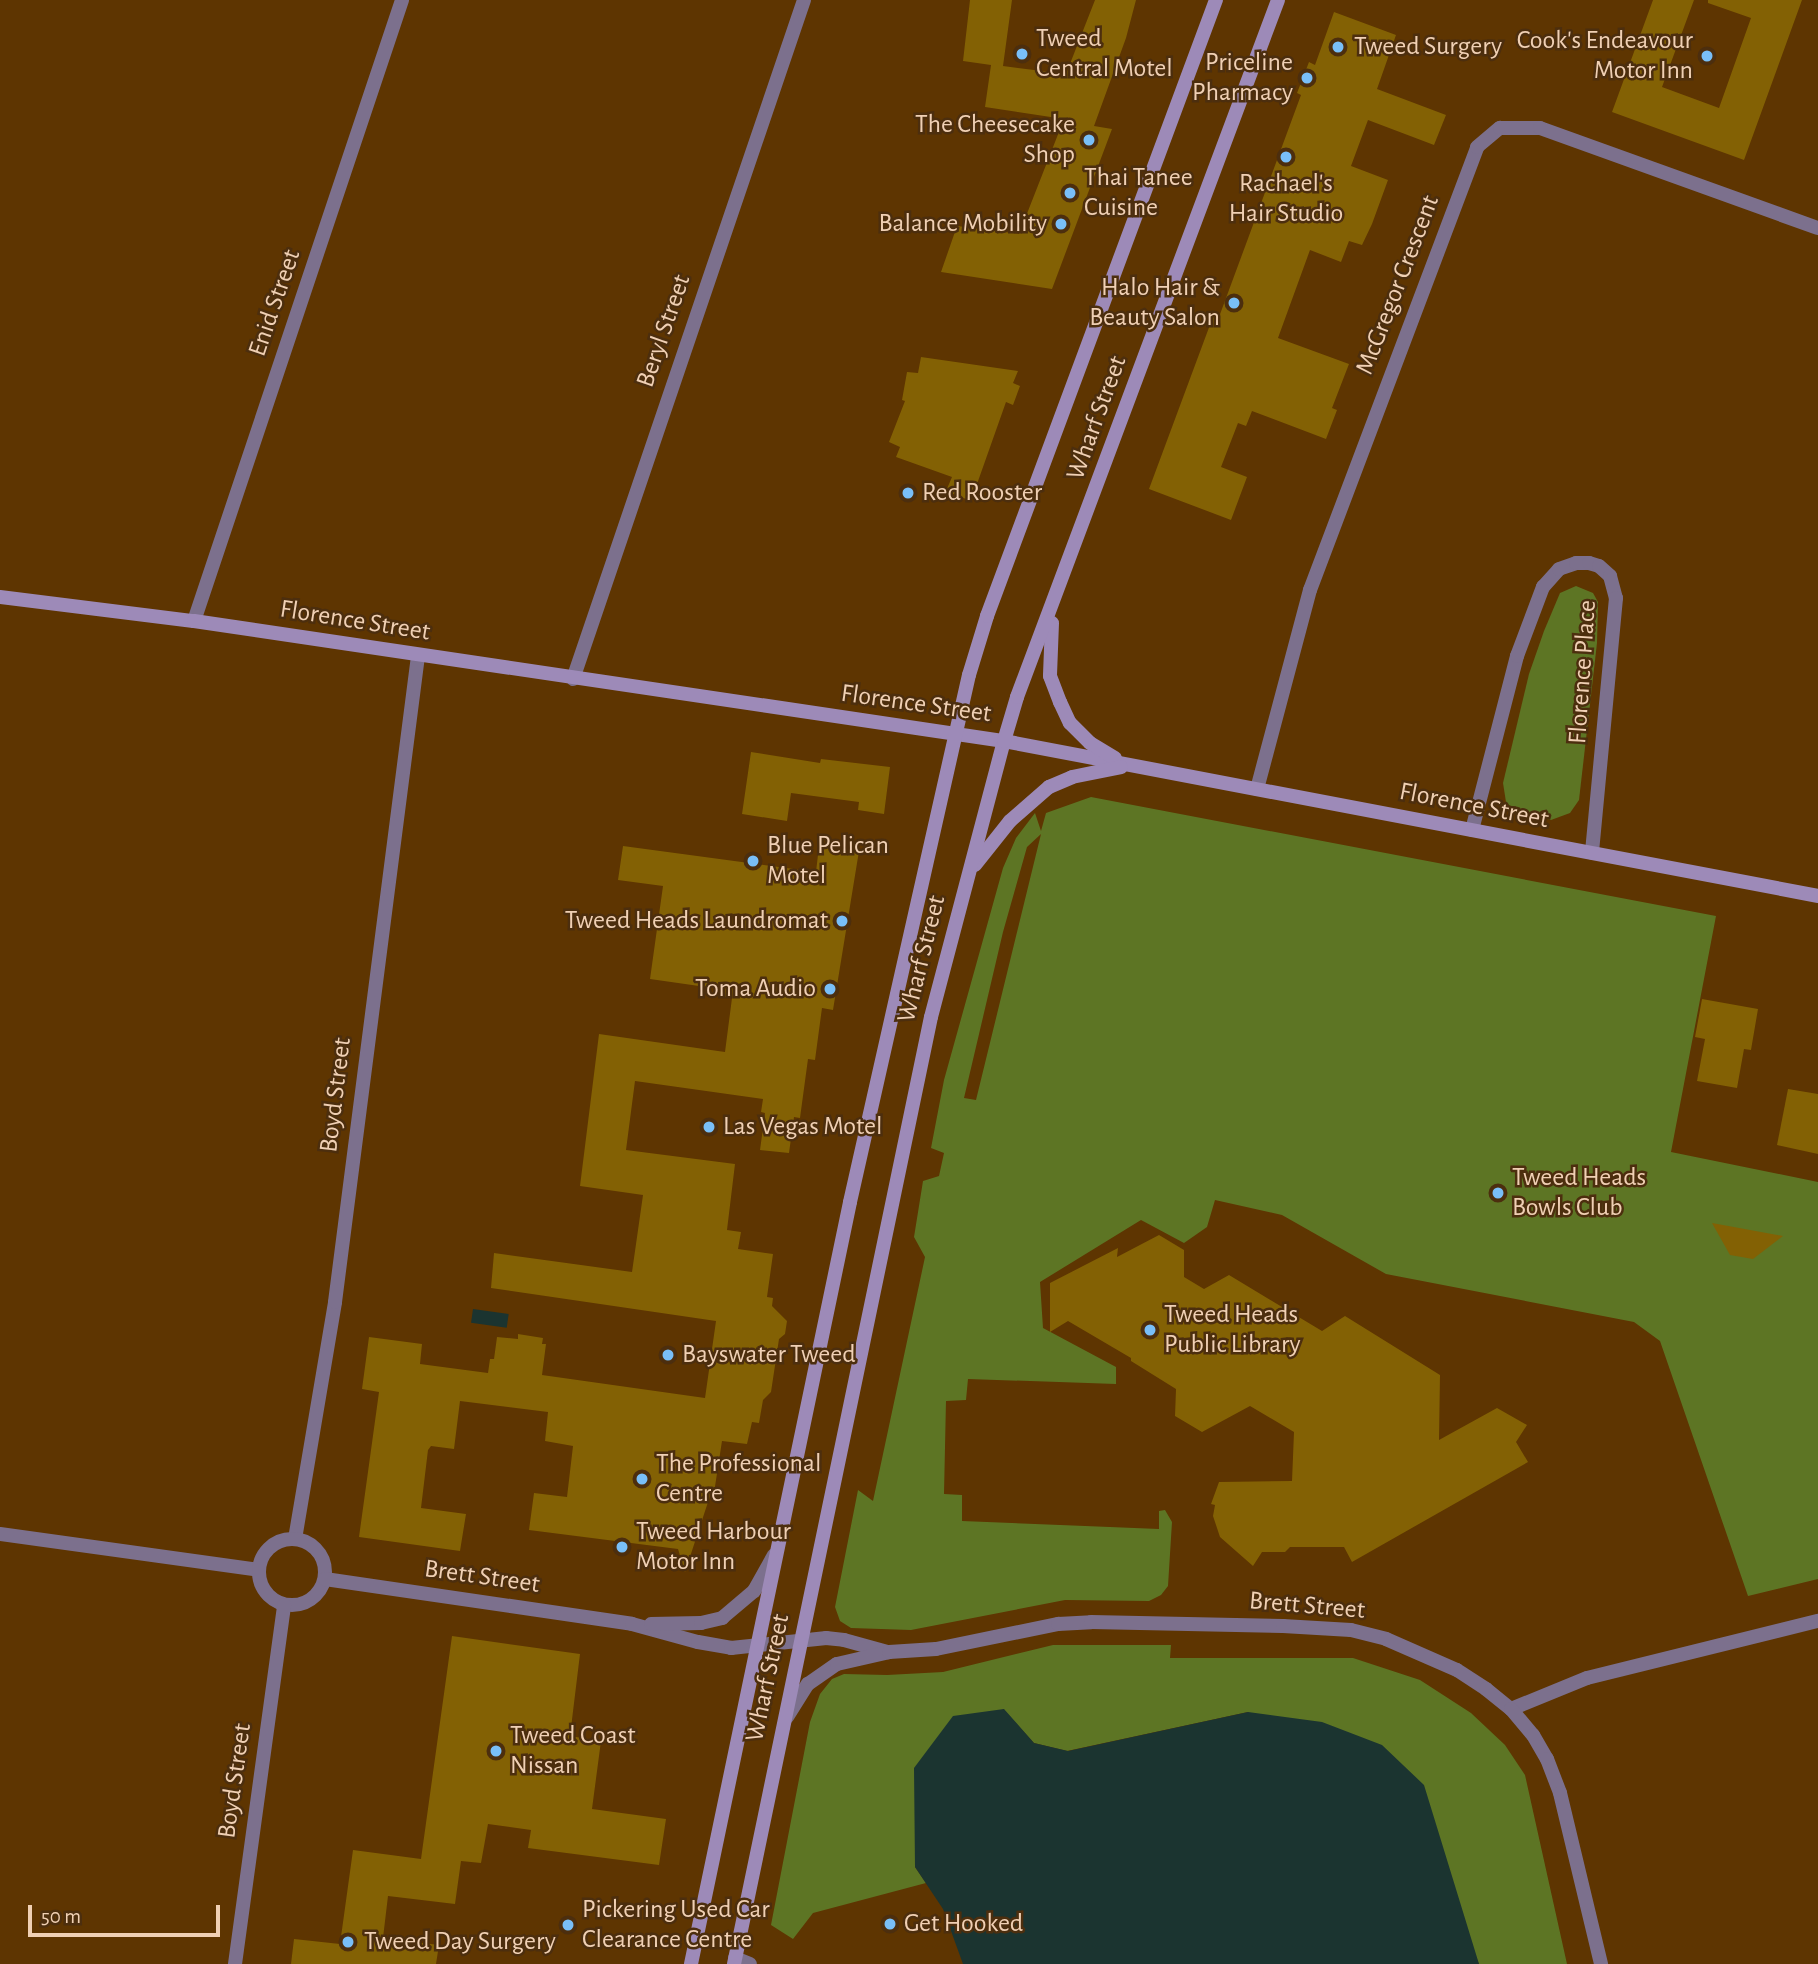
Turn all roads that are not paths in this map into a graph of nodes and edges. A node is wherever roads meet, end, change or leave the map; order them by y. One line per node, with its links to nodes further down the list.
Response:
1 (402, 0): 8 (street, Enid Street)
2 (804, 0): 10 (street, Beryl Street)
3 (1216, 0): 11 (main road, Wharf Street)
4 (1278, 0): 7 (main road, Wharf Street)
5 (1818, 228): 14 (street, McGregor Crescent)
6 (0, 597): 8 (main road, Florence Street)
7 (1055, 601): 12 (main road, Wharf Street); 13 (main road)
8 (194, 621): 9 (main road, Florence Street)
9 (418, 656): 10 (main road, Florence Street); 20 (street, Boyd Street)
10 (573, 679): 11 (main road, Florence Street)
11 (954, 734): 12 (main road, Florence Street); 21 (main road, Wharf Street)
12 (1004, 741): 13 (main road, Florence Street); 17 (main road, Wharf Street)
13 (1133, 766): 14 (main road, Florence Street); 17 (main road)
14 (1257, 789): 15 (main road, Florence Street)
15 (1472, 830): 16 (main road, Florence Street); 16 (street, Florence Place)
16 (1592, 853): 18 (main road, Florence Street)
17 (969, 874): 27 (main road, Wharf Street)
18 (1818, 896)
19 (0, 1534): 22 (street)
20 (295, 1539): 22 (street); 23 (street)
21 (779, 1546): 26 (street, Brett Street); 28 (main road, Wharf Street)
22 (259, 1570): 24 (street)
23 (325, 1579): 24 (street); 26 (street, Brett Street)
24 (285, 1605): 33 (street, Boyd Street)
25 (1818, 1621): 30 (street)
26 (632, 1624): 28 (street, Brett Street)
27 (801, 1641): 28 (street, Brett Street); 29 (street, Brett Street); 31 (main road, Wharf Street)
28 (758, 1646): 34 (main road, Wharf Street)
29 (889, 1653): 30 (street, Brett Street); 31 (street, Brett Street)
30 (1511, 1709): 36 (street, Brett Street)
31 (782, 1728): 32 (main road, Wharf Street)
32 (734, 1961): 35 (street)
33 (235, 1964)
34 (691, 1964)
35 (750, 1964)
36 (1601, 1964)

